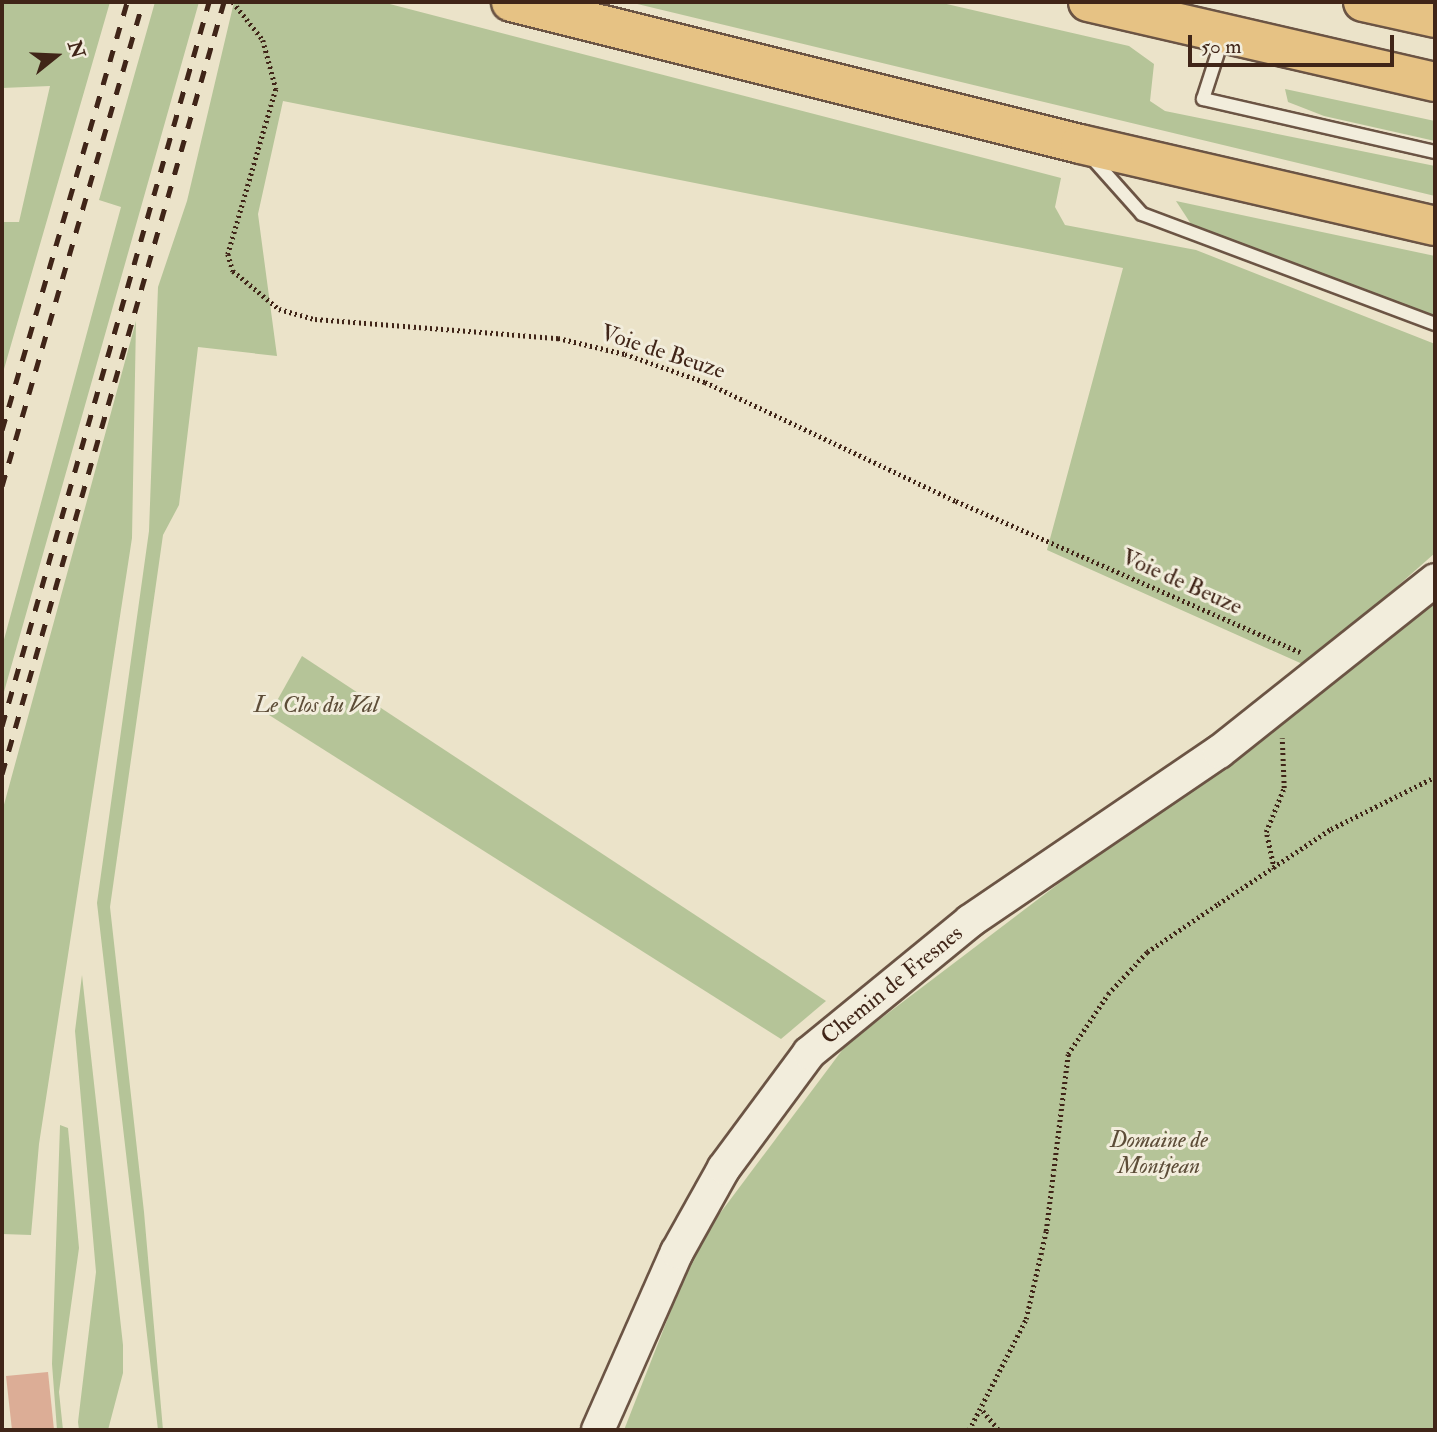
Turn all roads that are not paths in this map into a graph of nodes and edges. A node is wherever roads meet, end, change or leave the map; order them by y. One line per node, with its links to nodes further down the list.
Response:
1 (511, 2): 7 (highway)
2 (1088, 2): 5 (highway)
3 (1363, 2): 4 (highway)
4 (1435, 18)
5 (1224, 33): 6 (highway); 8 (lane)
6 (1435, 82)
7 (1080, 144): 9 (highway); 10 (lane)
8 (1435, 152)
9 (1435, 226)
10 (1435, 324)
11 (1435, 580): 12 (street, Chemin de Fresnes)
12 (598, 1430)

